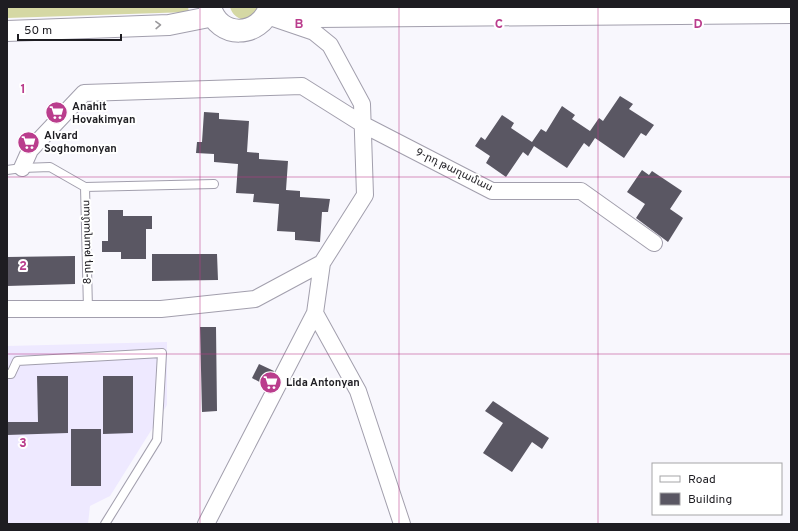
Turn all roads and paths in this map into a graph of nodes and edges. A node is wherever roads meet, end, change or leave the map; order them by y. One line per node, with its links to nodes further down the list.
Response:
1 (269, 10): 3 (main road); 4 (main road); 7 (street)
2 (731, 10): 4 (main road); 5 (main road)
3 (212, 12): 6 (street, one-way to 3)
4 (351, 12)
5 (791, 12)
6 (7, 31)
7 (364, 125): 8 (street, 9-րդ թաղամաս); 11 (street, 9-րդ թաղամաս); 12 (street)
8 (15, 169): 10 (lane, 8-րդ թաղամաս)
9 (214, 184): 10 (lane)
10 (85, 187): 14 (lane, 8-րդ թաղամաս)
11 (654, 243)
12 (322, 263): 14 (street); 15 (street)
13 (7, 309): 14 (street)
14 (88, 309)
15 (315, 313): 18 (street); 19 (street)
16 (7, 374): 17 (lane)
17 (105, 524)
18 (206, 524)
19 (402, 524)

